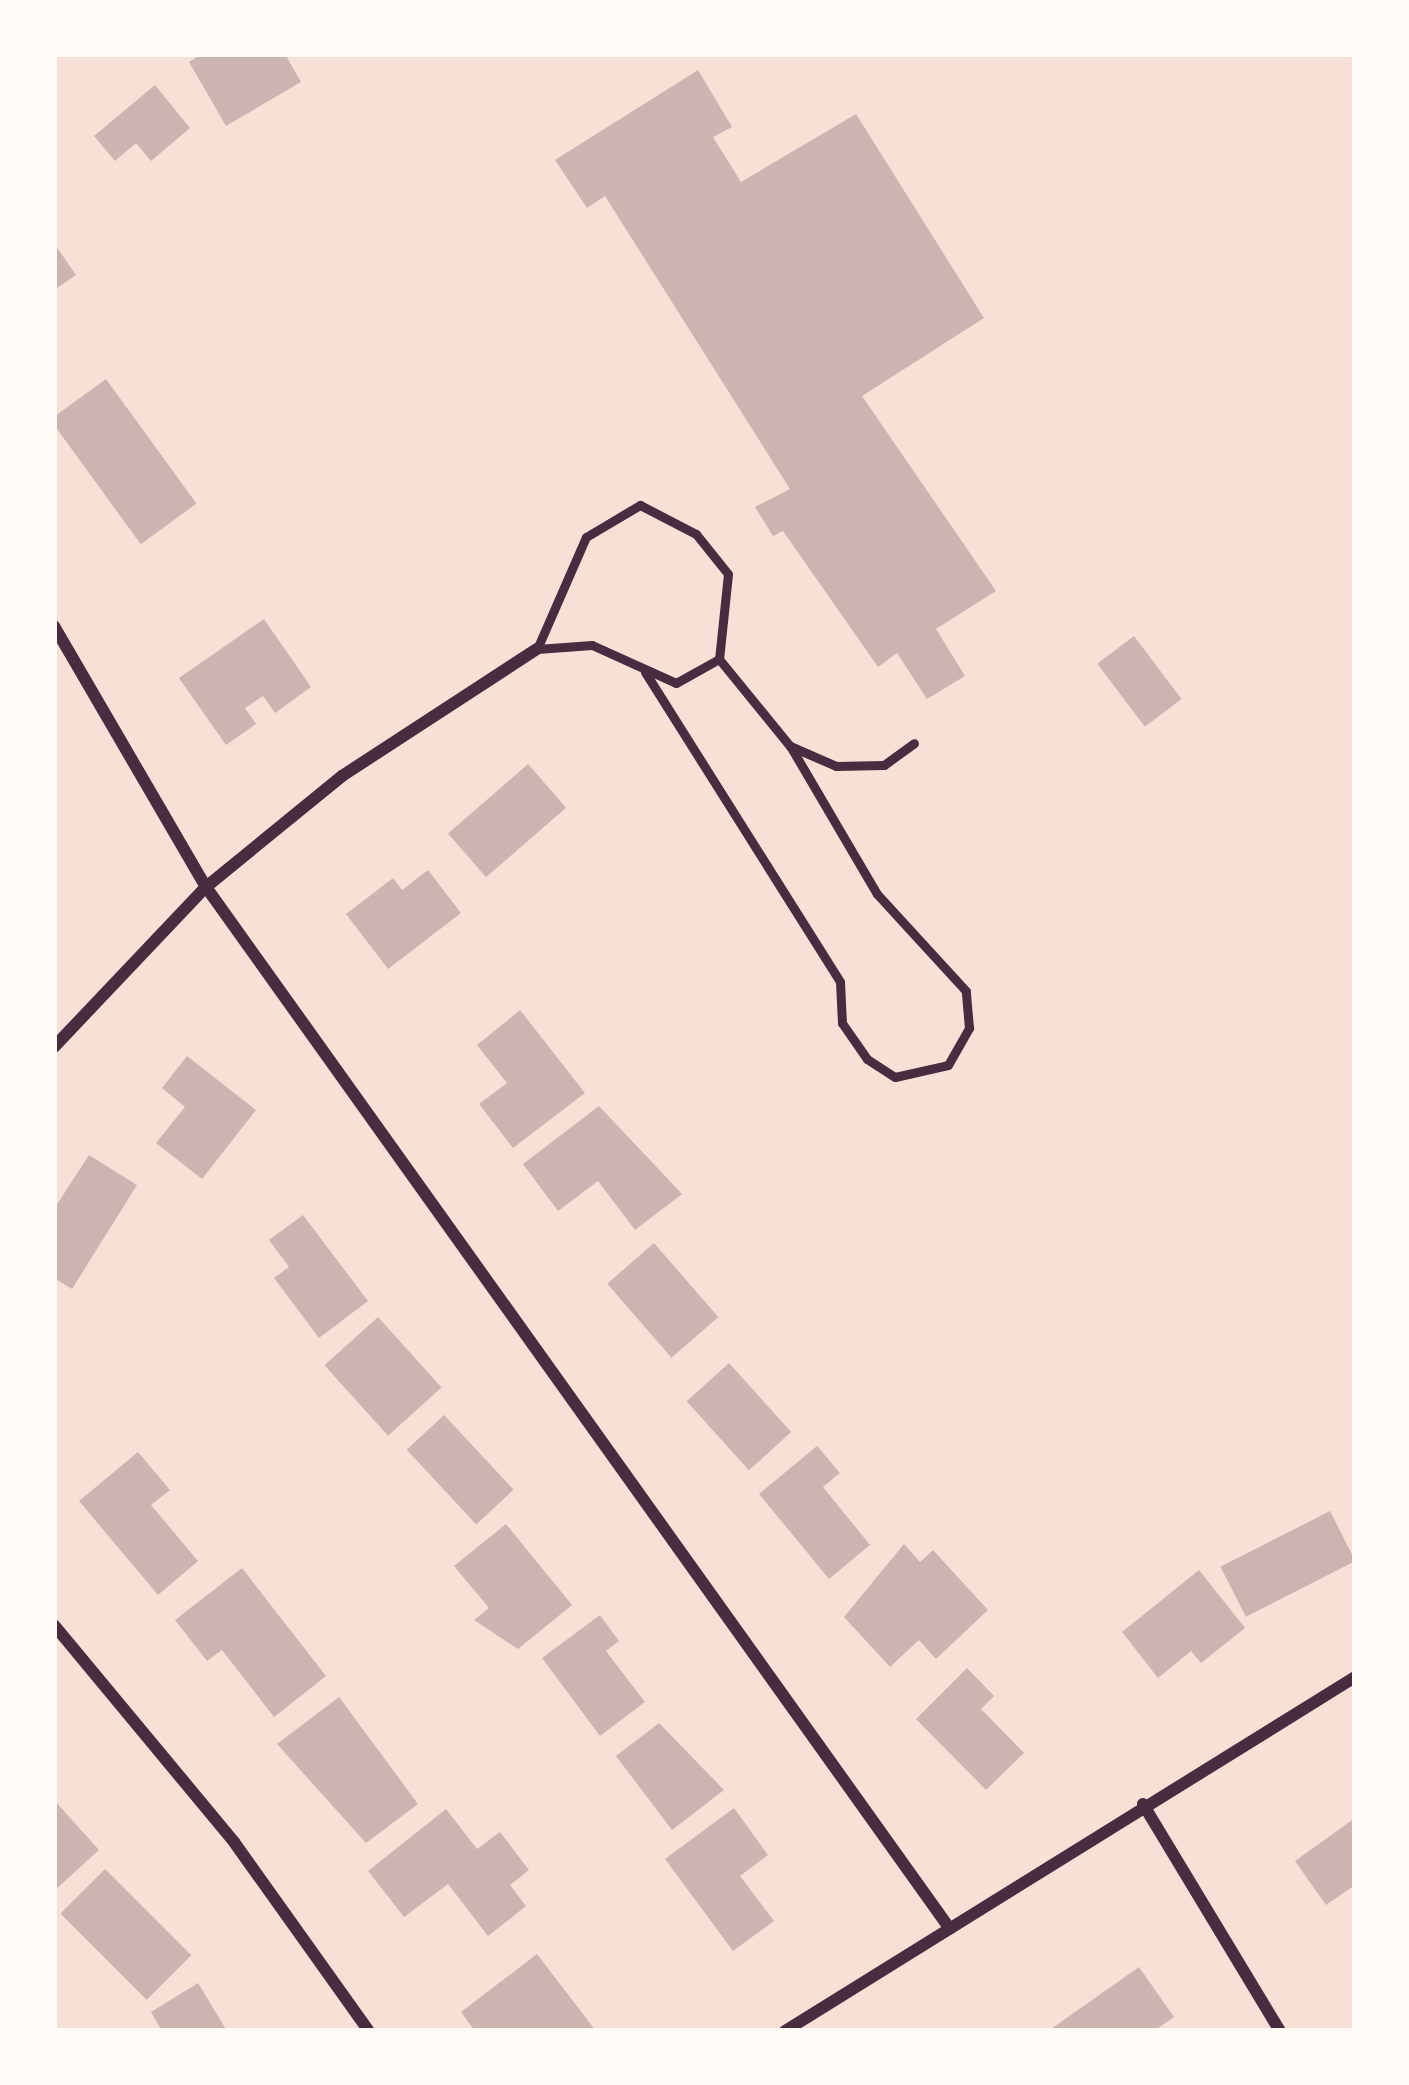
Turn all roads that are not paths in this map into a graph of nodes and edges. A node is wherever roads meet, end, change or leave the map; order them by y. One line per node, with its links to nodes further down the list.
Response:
1 (54, 626): 7 (street)
2 (537, 649): 3 (lane); 4 (lane); 7 (street)
3 (719, 659): 4 (lane); 6 (lane)
4 (645, 672): 6 (lane)
5 (914, 743): 6 (lane)
6 (790, 746)
7 (206, 887): 8 (street); 12 (street)
8 (54, 1047)
9 (54, 1625): 13 (street)
10 (1355, 1677): 11 (street)
11 (1143, 1804): 12 (street); 15 (street)
12 (950, 1929): 14 (street)
13 (370, 2031)
14 (785, 2031)
15 (1280, 2031)

